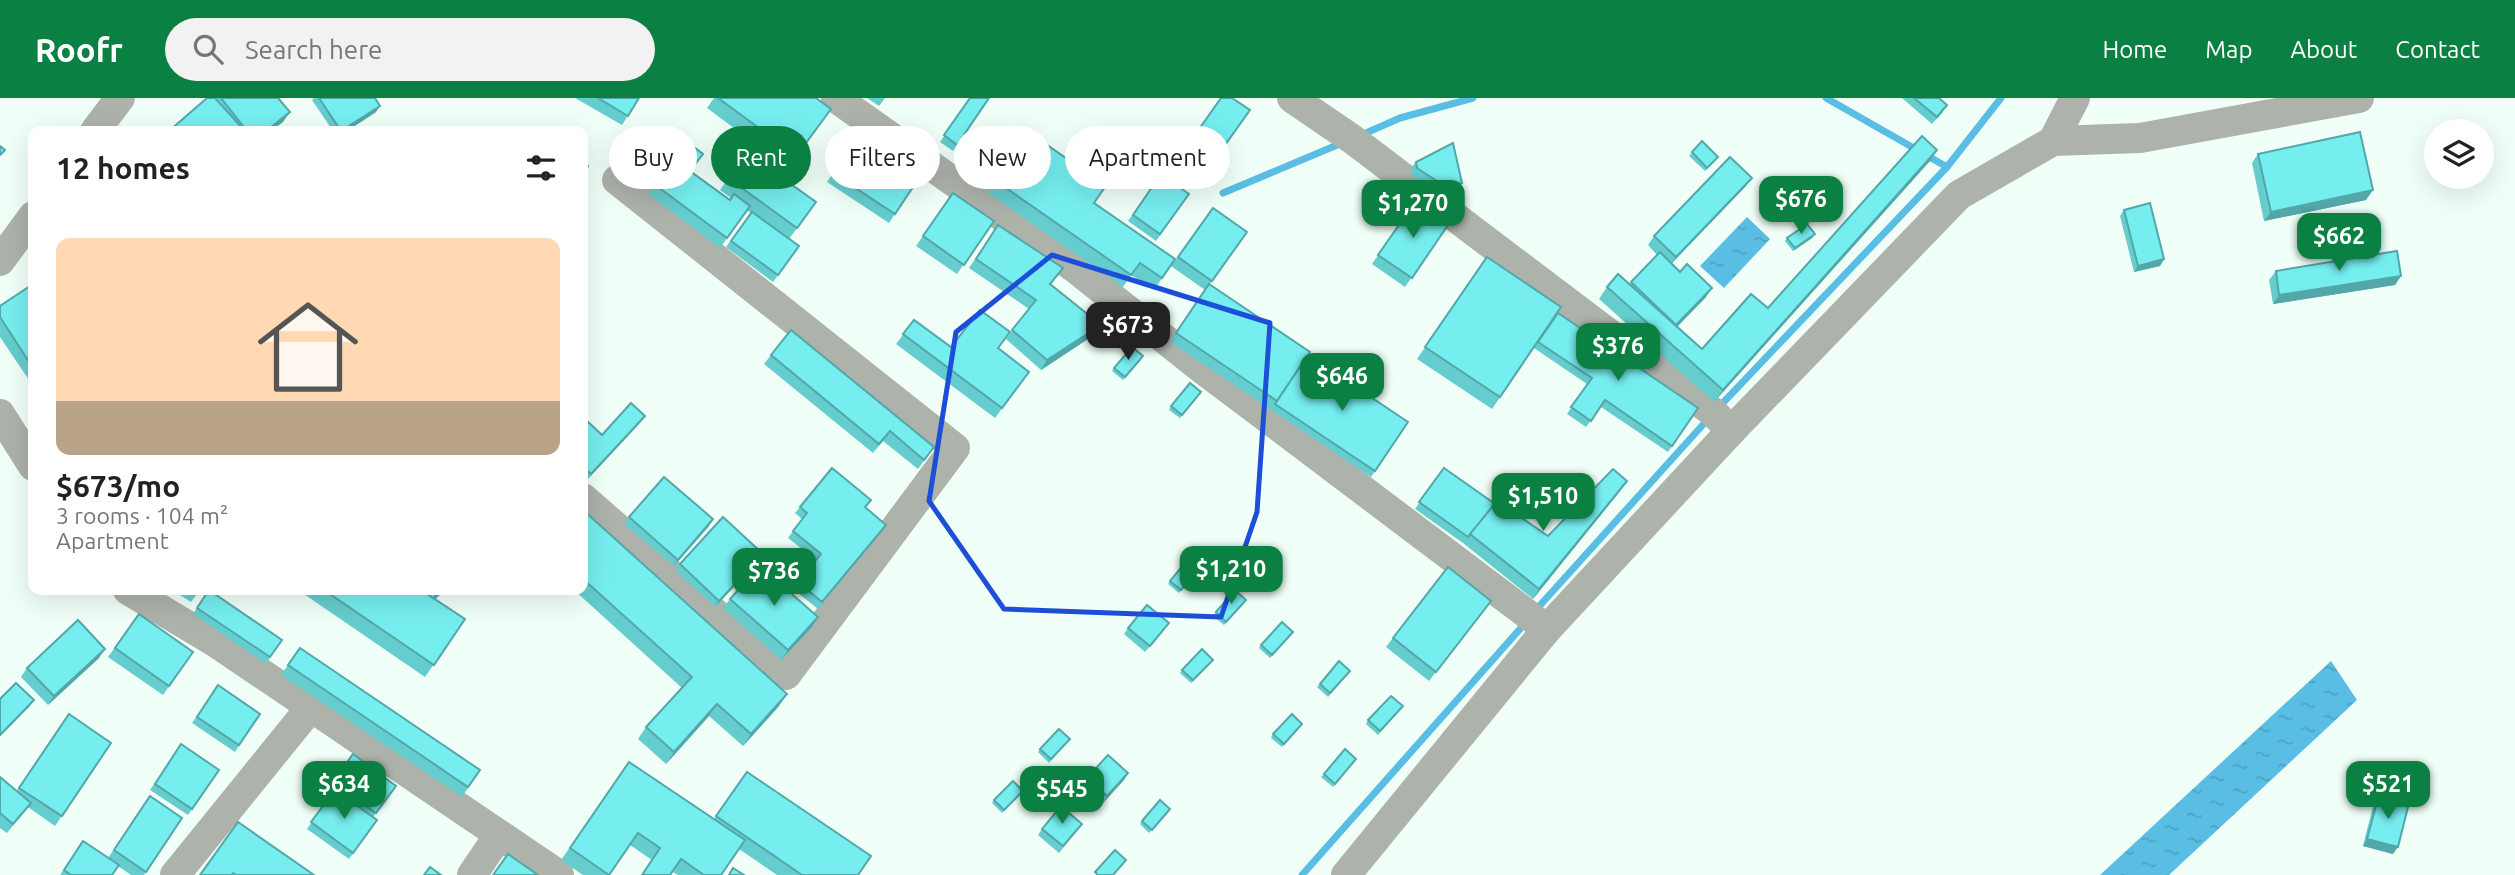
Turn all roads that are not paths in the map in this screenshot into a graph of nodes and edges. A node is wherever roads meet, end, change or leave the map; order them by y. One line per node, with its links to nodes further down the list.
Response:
1 (120, 98): 6 (street)
2 (835, 98): 16 (street)
3 (1292, 98): 12 (street)
4 (2074, 98): 7 (street)
5 (2359, 98): 7 (street)
6 (99, 126)
7 (2053, 141): 12 (street)
8 (628, 189): 14 (street)
9 (28, 223): 10 (street)
10 (0, 261)
11 (0, 414): 13 (street)
12 (1731, 431): 16 (street)
13 (28, 458)
14 (588, 502)
15 (136, 595): 17 (street)
16 (1536, 621): 22 (street)
17 (311, 707): 18 (street); 19 (street)
18 (499, 835): 20 (street); 21 (street)
19 (175, 875)
20 (472, 875)
21 (559, 875)
22 (1346, 875)

